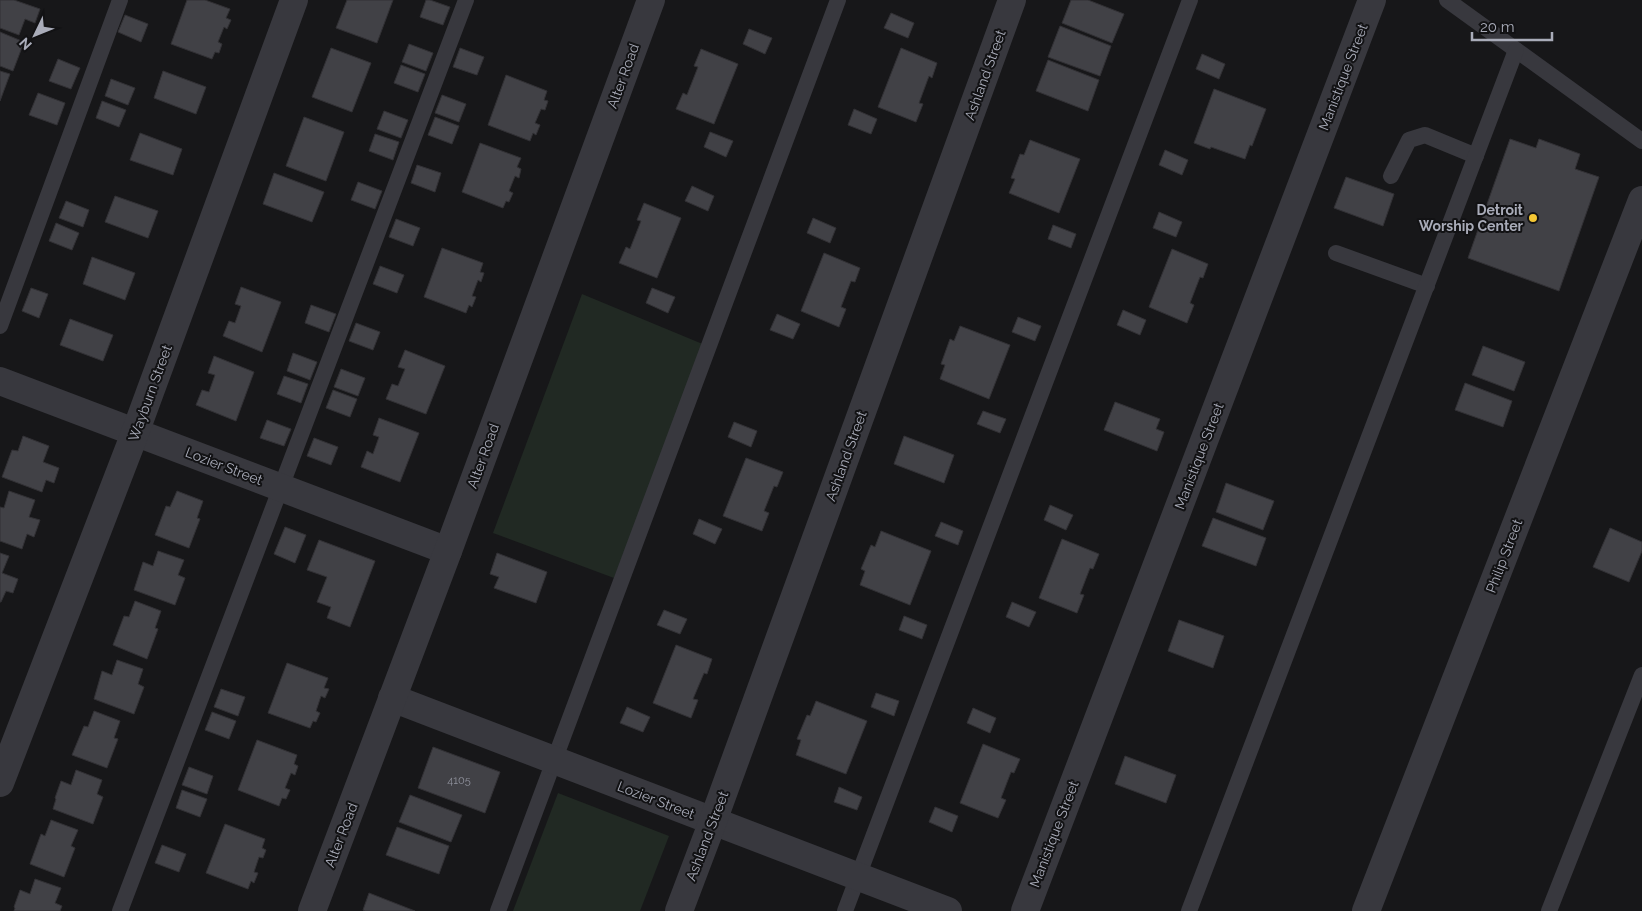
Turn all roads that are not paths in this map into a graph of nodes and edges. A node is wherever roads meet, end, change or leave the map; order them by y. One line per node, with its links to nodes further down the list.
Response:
1 (120, 0): 17 (lane)
2 (294, 0): 19 (street, Wayburn Street)
3 (466, 0): 20 (lane)
4 (651, 0): 21 (street, Alter Road)
5 (838, 0): 24 (lane)
6 (1012, 0): 26 (street, Ashland Street)
7 (1190, 0): 27 (lane)
8 (1372, 0): 34 (street, Manistique Street)
9 (1447, 0): 10 (lane)
10 (1516, 50): 11 (lane); 12 (lane)
11 (1642, 141)
12 (1476, 156): 13 (lane); 16 (lane)
13 (1391, 176)
14 (1642, 200): 36 (street, Philip Street)
15 (1336, 253): 16 (lane)
16 (1426, 286): 35 (lane)
17 (0, 326)
18 (0, 381): 19 (street, Lozier Street)
19 (135, 433): 20 (street, Lozier Street); 25 (street, Wayburn Street)
20 (280, 488): 21 (street, Lozier Street); 28 (lane)
21 (448, 551): 23 (street, Alter Road)
22 (1642, 675): 37 (lane)
23 (392, 698): 24 (street, Lozier Street); 29 (street, Alter Road)
24 (555, 761): 26 (street, Lozier Street); 30 (lane)
25 (0, 783)
26 (713, 820): 27 (street, Lozier Street); 31 (street, Ashland Street)
27 (858, 877): 32 (lane); 33 (street, Lozier Street)
28 (120, 911)
29 (312, 911)
30 (498, 911)
31 (679, 911)
32 (845, 911)
33 (948, 911)
34 (1025, 911)
35 (1188, 911)
36 (1366, 911)
37 (1549, 911)

